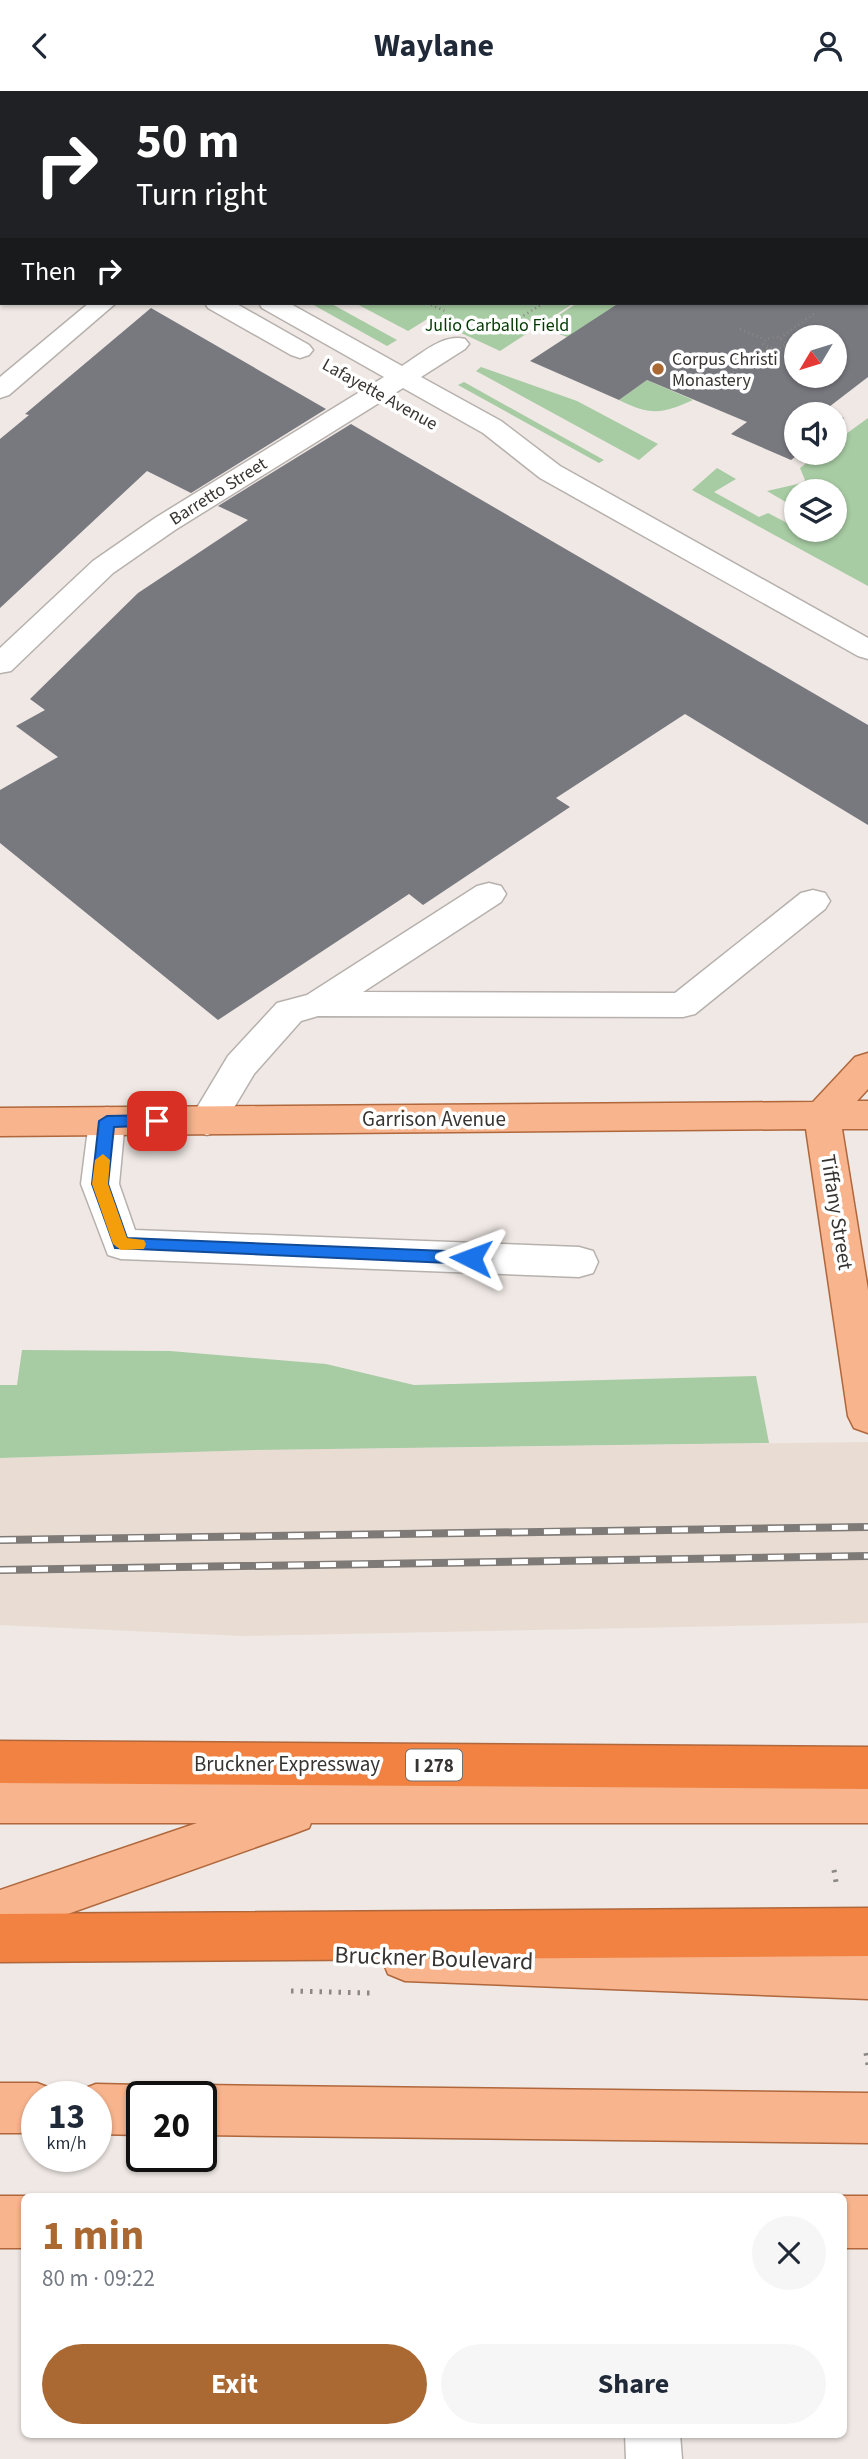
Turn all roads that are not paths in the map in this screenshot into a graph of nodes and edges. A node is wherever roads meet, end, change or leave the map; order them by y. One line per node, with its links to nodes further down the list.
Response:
1 (102, 305): 8 (street)
2 (221, 305): 5 (street, Lafayette Avenue)
3 (275, 305): 7 (street, Lafayette Avenue)
4 (456, 344): 7 (street, Barretto Street)
5 (325, 363)
6 (350, 377): 9 (street, Lafayette Avenue)
7 (401, 377): 9 (street, Barretto Street); 12 (street, Lafayette Avenue)
8 (0, 390)
9 (377, 392): 10 (street, Lafayette Avenue); 14 (street, Barretto Street)
10 (408, 409)
11 (464, 440): 12 (street, Lafayette Avenue)
12 (550, 472): 13 (street, Lafayette Avenue)
13 (868, 650)
14 (0, 664)
15 (489, 894): 17 (street)
16 (813, 901): 17 (street)
17 (318, 1004): 22 (street)
18 (868, 1066): 20 (main road)
19 (868, 1115): 20 (main road, Garrison Avenue)
20 (822, 1116): 22 (main road, Garrison Avenue); 25 (main road, Tiffany Street)
21 (107, 1121): 22 (main road, Garrison Avenue); 23 (main road, Garrison Avenue); 24 (street)
22 (207, 1121)
23 (0, 1122)
24 (579, 1262)
25 (868, 1416)
26 (0, 1762): 27 (highway, Bruckner Expressway / I 278)
27 (868, 1769)
28 (0, 1801): 30 (main road)
29 (868, 1801): 30 (main road)
30 (321, 1802): 31 (main road)
31 (0, 1914)
32 (868, 1932): 33 (highway)
33 (0, 1939): 34 (main road, Bruckner Boulevard)
34 (868, 1975)
35 (0, 2108): 36 (main road)
36 (21, 2108)
37 (217, 2110): 38 (main road)
38 (868, 2118)
39 (0, 2222): 40 (main road)
40 (21, 2222)
41 (847, 2222): 42 (main road)
42 (868, 2222)
43 (652, 2438): 44 (street)
44 (654, 2459)

